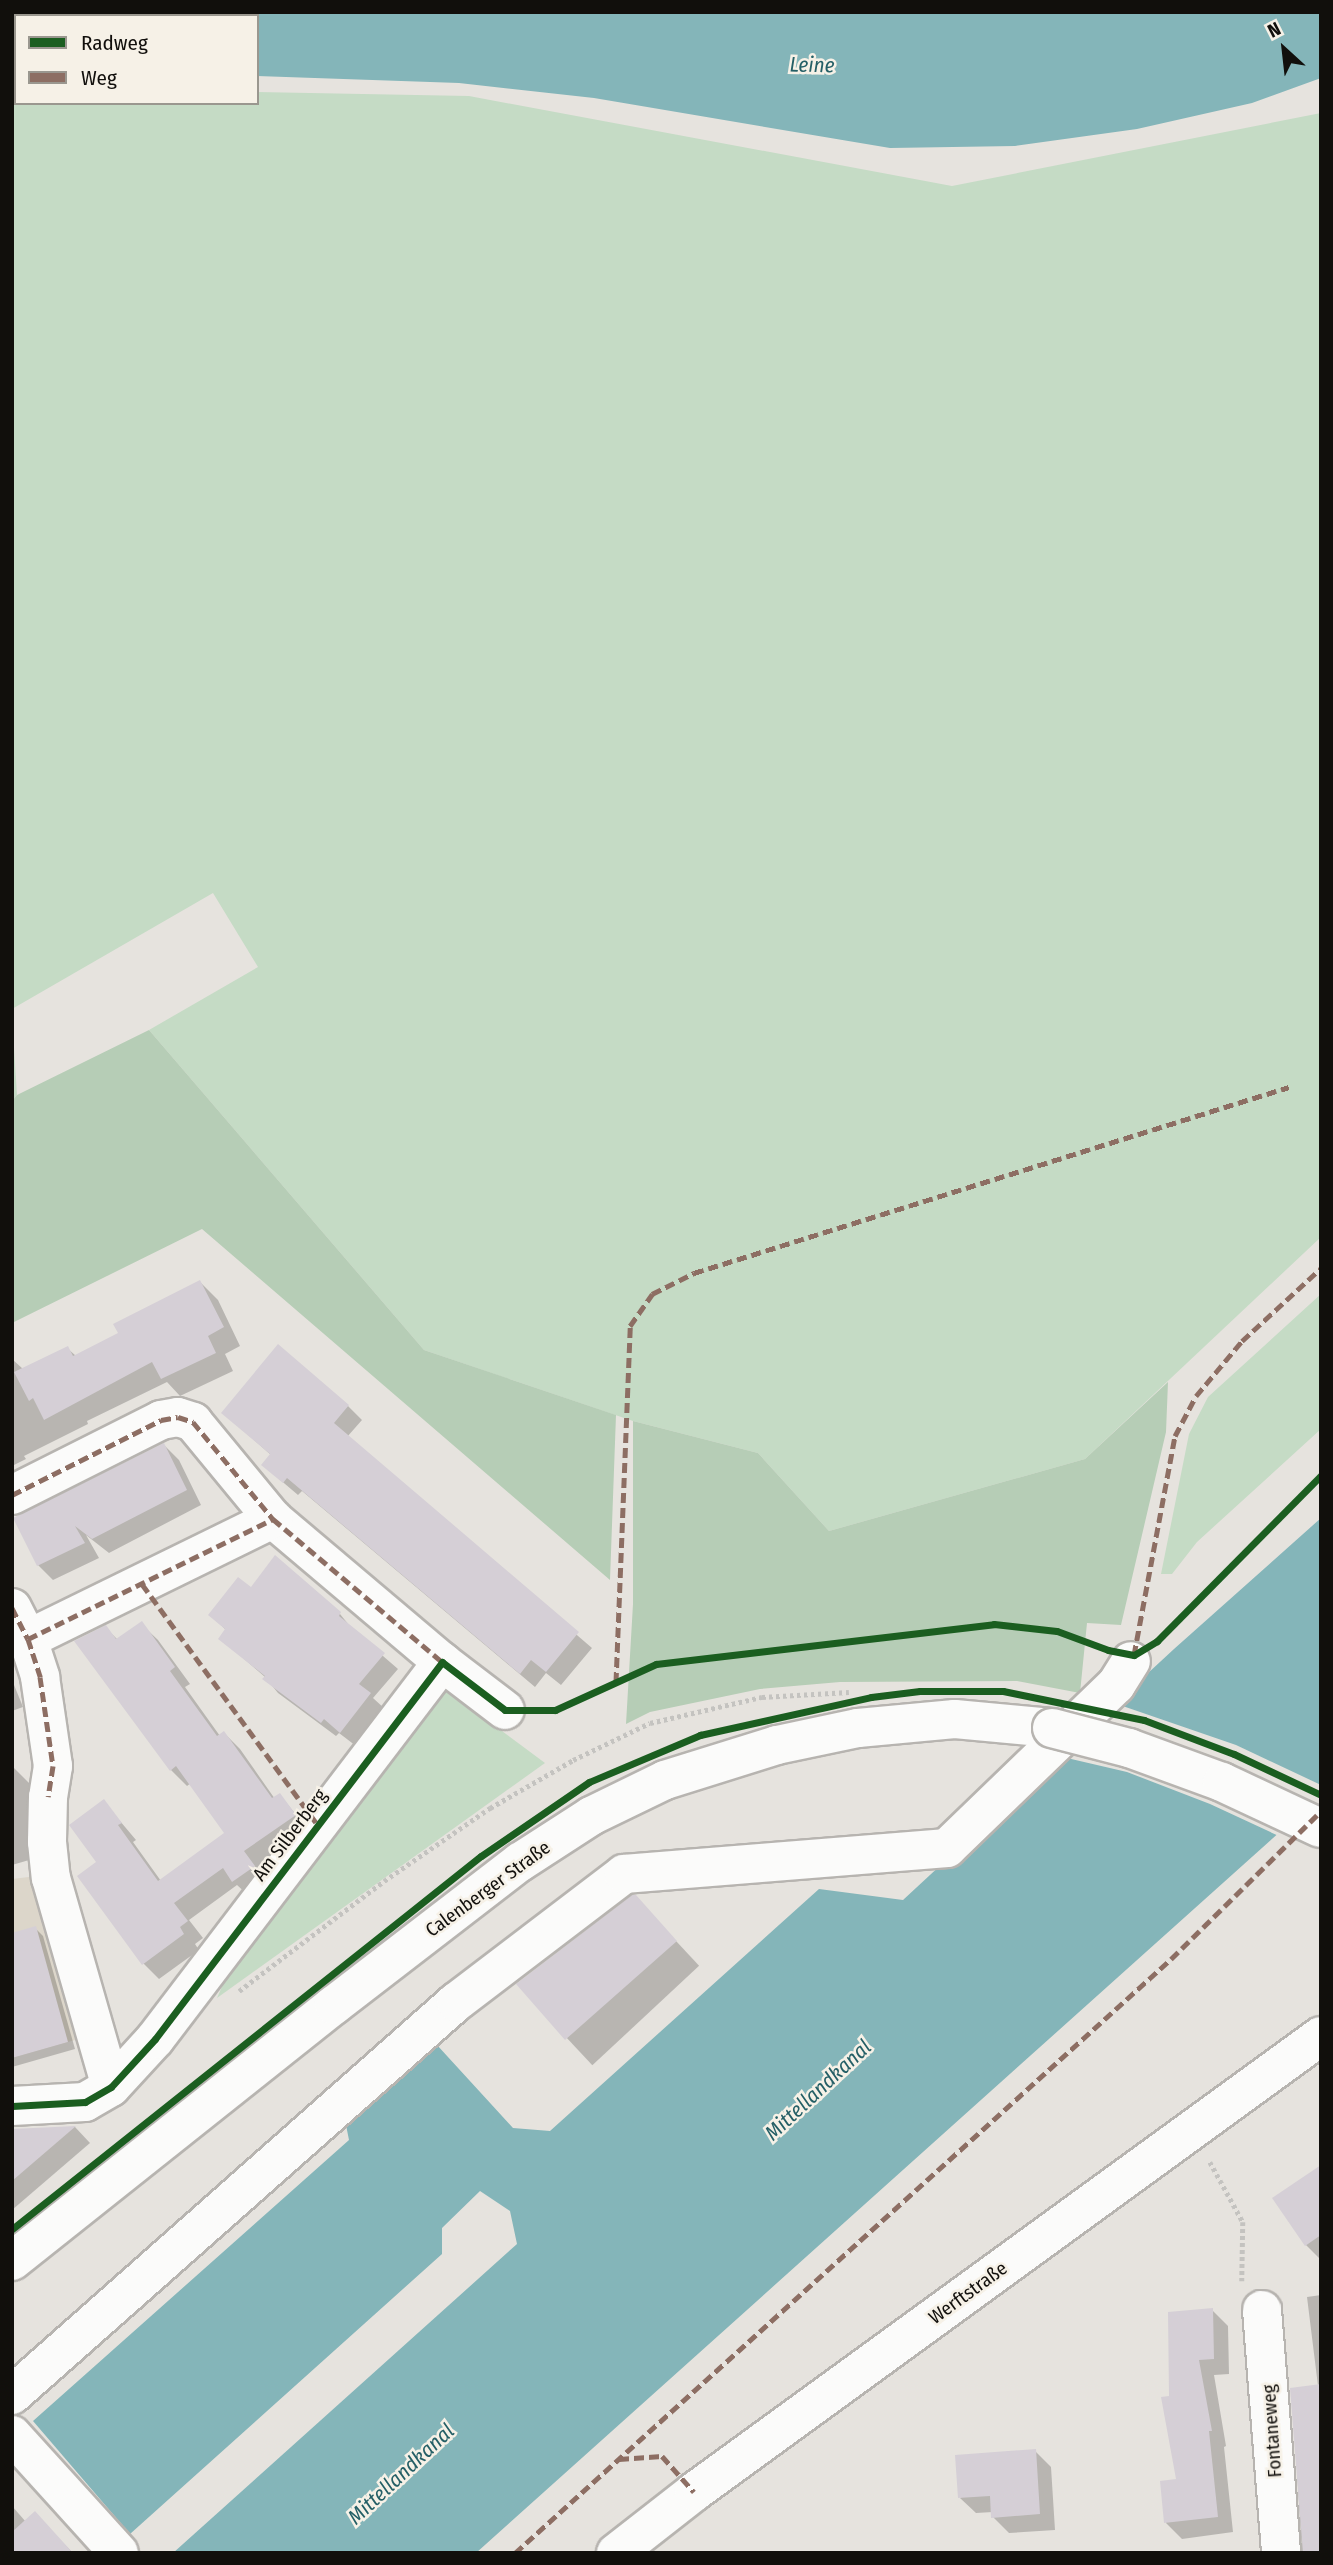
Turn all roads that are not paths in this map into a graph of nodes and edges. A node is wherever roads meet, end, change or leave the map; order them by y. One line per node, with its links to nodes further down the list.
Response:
1 (12, 1495): 2 (street)
2 (273, 1519): 3 (street); 5 (street)
3 (20, 1624): 9 (street)
4 (1131, 1661): 13 (street)
5 (442, 1662): 6 (street); 9 (street, Am Silberberg)
6 (505, 1710)
7 (1320, 1828): 11 (street, Calenberger Straße, bridge)
8 (1321, 2036): 16 (street, Werftstraße)
9 (111, 2087): 10 (street)
10 (12, 2106)
11 (12, 2261)
12 (1262, 2310): 17 (street, Fontaneweg)
13 (12, 2395)
14 (12, 2435): 15 (street)
15 (119, 2553)
16 (616, 2553)
17 (1281, 2553)

